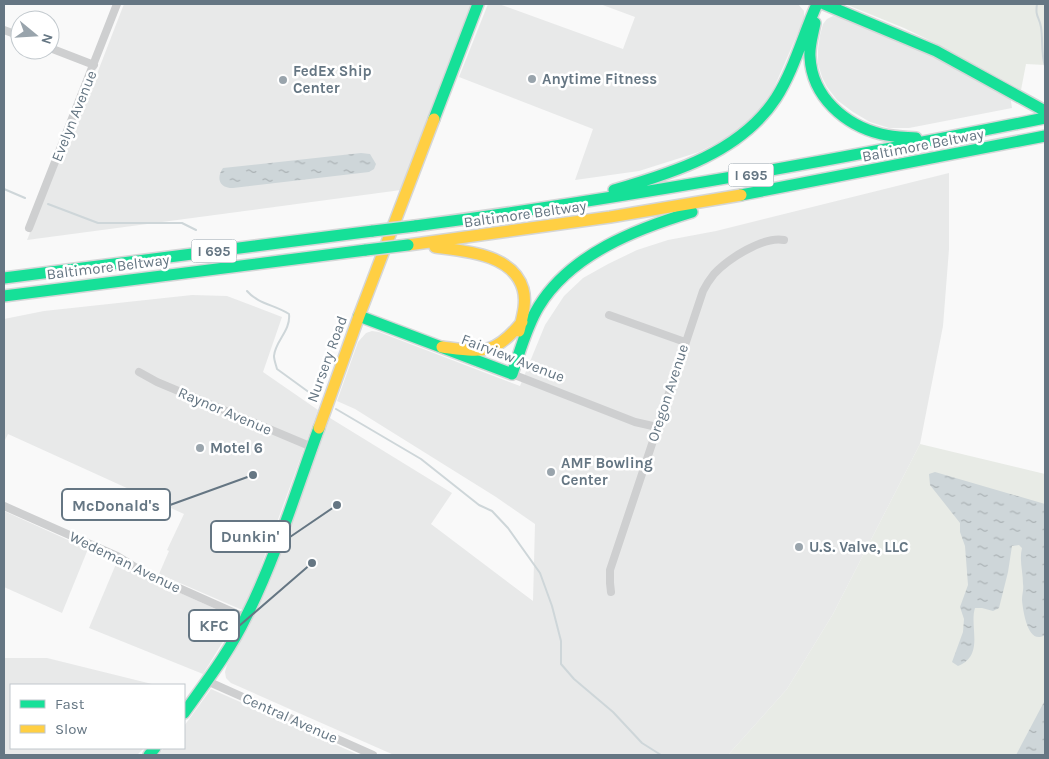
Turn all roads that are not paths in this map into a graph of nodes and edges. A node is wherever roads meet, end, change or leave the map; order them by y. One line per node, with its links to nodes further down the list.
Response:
1 (117, 4): 6 (street, Evelyn Avenue)
2 (478, 4): 23 (main road, Nursery Road)
3 (817, 4): 9 (main road); 12 (main road)
4 (824, 4): 7 (main road)
5 (60, 52): 6 (street)
6 (94, 65): 13 (street, Evelyn Avenue)
7 (1045, 111)
8 (1045, 118): 9 (main road, Baltimore Beltway / I 695)
9 (955, 136): 12 (main road, Baltimore Beltway / I 695)
10 (1045, 136): 11 (main road, Baltimore Beltway / I 695)
11 (793, 186): 15 (main road, Baltimore Beltway / I 695); 28 (main road)
12 (547, 208): 17 (main road, Baltimore Beltway / I 695, bridge)
13 (29, 228)
14 (784, 240): 25 (street, Oregon Avenue)
15 (408, 245): 18 (main road, Baltimore Beltway / I 695, bridge); 24 (main road)
16 (4, 269): 17 (main road)
17 (56, 271): 19 (main road, Baltimore Beltway / I 695)
18 (153, 277): 20 (main road, Baltimore Beltway / I 695); 21 (main road)
19 (4, 278)
20 (4, 296)
21 (4, 305)
22 (609, 315): 25 (street)
23 (359, 316): 26 (main road, Fairview Avenue); 30 (main road, Nursery Road)
24 (522, 322): 26 (main road); 28 (main road)
25 (685, 342): 29 (street, Oregon Avenue)
26 (442, 347): 28 (main road, Fairview Avenue)
27 (140, 372): 30 (street, Raynor Avenue)
28 (508, 372): 29 (street, Fairview Avenue)
29 (657, 427): 32 (street, Oregon Avenue)
30 (312, 447): 33 (main road, Nursery Road)
31 (4, 506): 33 (street, Wedeman Avenue)
32 (612, 592)
33 (246, 618): 34 (main road, Nursery Road)
34 (207, 681): 35 (main road, Nursery Road); 36 (street, Central Avenue)
35 (185, 712)
36 (373, 755)

